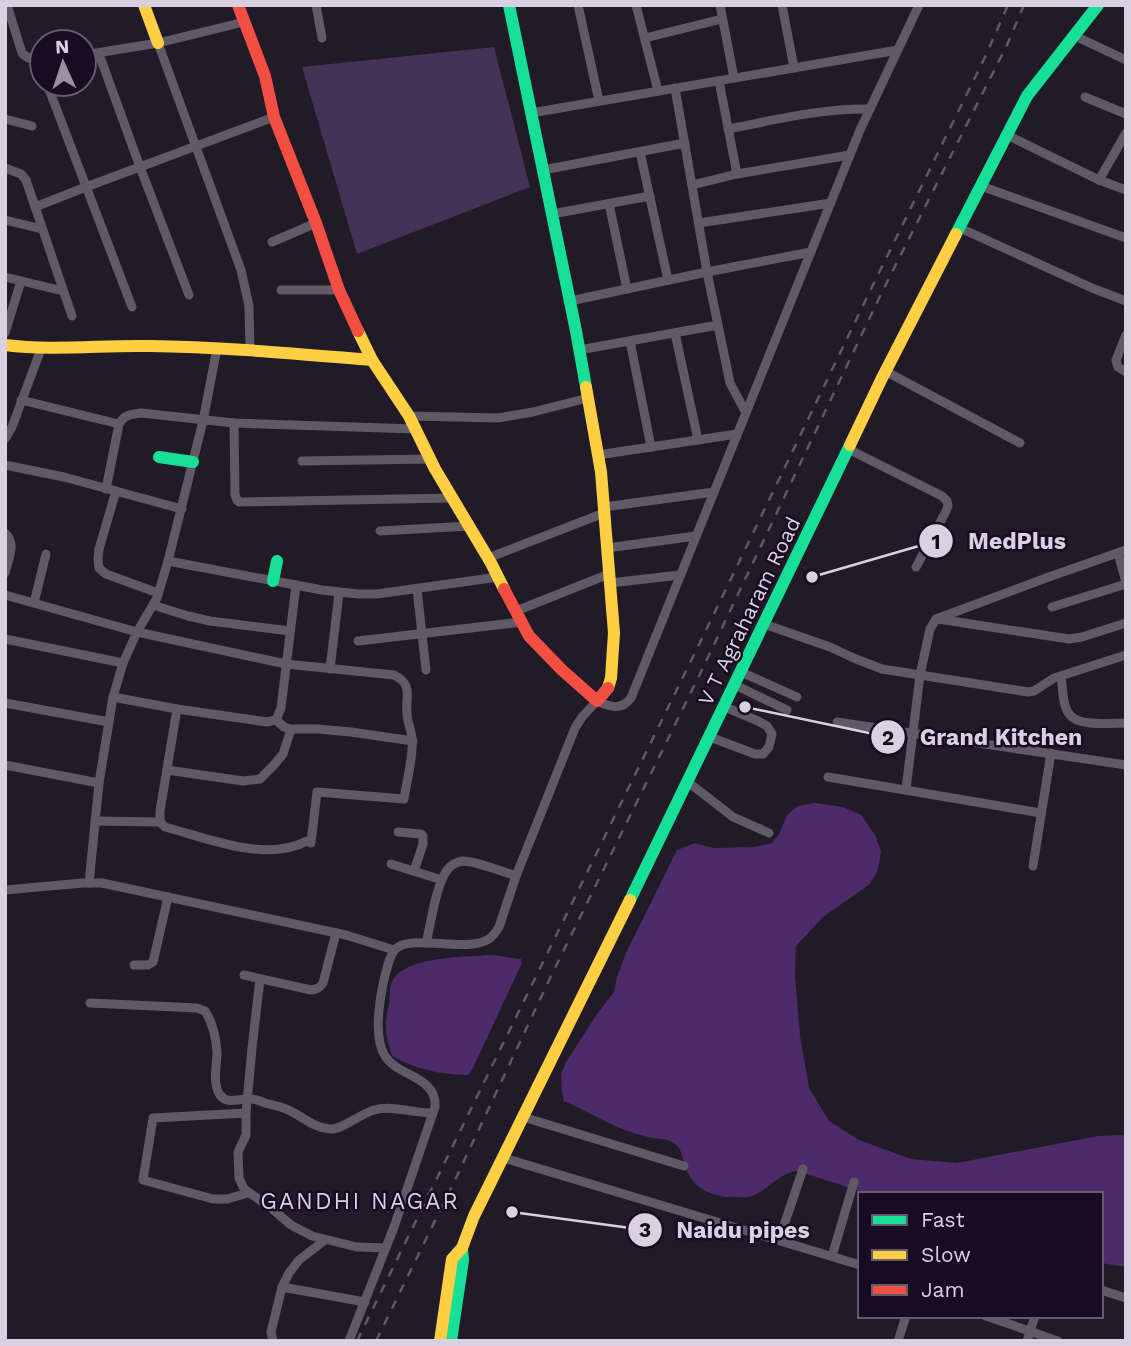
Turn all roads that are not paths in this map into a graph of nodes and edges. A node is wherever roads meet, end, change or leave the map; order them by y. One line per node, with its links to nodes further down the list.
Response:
1 (19, 5): 12 (street)
2 (144, 5): 18 (street)
3 (238, 5): 14 (street)
4 (316, 5): 16 (street)
5 (510, 5): 32 (street)
6 (578, 5): 30 (street)
7 (636, 5): 17 (street)
8 (720, 5): 13 (street)
9 (782, 5): 23 (street)
10 (919, 5): 19 (street)
11 (1098, 5): 15 (street, V T Agraharam Road)
12 (7, 9): 21 (street)
13 (722, 19): 17 (street); 24 (street)
14 (244, 22): 18 (street); 34 (street)
15 (1075, 36): 22 (street); 39 (street, V T Agraharam Road)
16 (322, 38)
17 (645, 38): 27 (street)
18 (158, 43): 20 (street); 41 (street)
19 (898, 50): 23 (street); 31 (street)
20 (99, 54): 44 (street)
21 (28, 57)
22 (1126, 60)
23 (794, 68): 24 (street)
24 (734, 78): 25 (street)
25 (719, 80): 26 (street); 37 (street)
26 (675, 88): 27 (street); 40 (street)
27 (659, 91): 30 (street)
28 (1085, 97): 33 (street)
29 (52, 98): 51 (street)
30 (600, 102): 32 (street)
31 (870, 109): 37 (street); 43 (street)
32 (531, 113): 46 (street)
33 (1126, 114)
34 (274, 117): 41 (street); 59 (street)
35 (5, 119): 36 (street)
36 (32, 126)
37 (729, 129): 47 (street)
38 (1126, 133): 48 (street)
39 (1007, 135): 48 (street); 50 (street, V T Agraharam Road)
40 (684, 143): 42 (street); 49 (street)
41 (195, 147): 44 (street); 87 (street)
42 (640, 152): 46 (street); 53 (street)
43 (850, 155): 47 (street); 54 (street)
44 (140, 167): 51 (street); 74 (street)
45 (5, 168): 56 (street)
46 (543, 170): 57 (street)
47 (737, 174): 49 (street)
48 (1099, 180): 52 (street)
49 (692, 185): 60 (street)
50 (981, 186): 61 (street, V T Agraharam Road); 63 (street)
51 (86, 187): 56 (street); 77 (street)
52 (1126, 190)
53 (650, 196): 55 (street); 68 (street)
54 (831, 202): 60 (street); 65 (street)
55 (609, 204): 57 (street); 70 (street)
56 (35, 207): 62 (street)
57 (552, 214): 75 (street)
58 (5, 220): 62 (street)
59 (316, 223): 64 (street); 72 (street)
60 (699, 223): 66 (street)
61 (960, 228): 76 (street); 90 (street, V T Agraharam Road)
62 (42, 229): 73 (street)
63 (1126, 239)
64 (272, 242)
65 (811, 252): 66 (street); 94 (street)
66 (708, 272): 68 (street); 79 (street)
67 (5, 277): 69 (street)
68 (668, 280): 70 (street)
69 (21, 281): 73 (street); 80 (street)
70 (627, 289): 75 (street)
71 (281, 290): 72 (street)
72 (339, 290): 89 (street)
73 (63, 291): 78 (street)
74 (190, 295)
75 (570, 301): 88 (street)
76 (1126, 301)
77 (132, 307)
78 (72, 316)
79 (718, 325): 81 (street); 94 (street)
80 (5, 333)
81 (675, 333): 83 (street); 102 (street)
82 (1126, 335): 91 (street)
83 (630, 341): 88 (street); 104 (street)
84 (5, 345): 86 (street)
85 (217, 348): 86 (street); 87 (street); 96 (street)
86 (41, 349): 93 (street)
87 (250, 350): 89 (street)
88 (579, 350): 92 (street)
89 (372, 360): 95 (street)
90 (886, 371): 103 (street); 105 (street, V T Agraharam Road)
91 (1126, 372)
92 (588, 398): 95 (street); 106 (street)
93 (21, 400): 98 (street); 101 (street)
94 (746, 413): 100 (street)
95 (409, 416): 99 (street)
96 (203, 421): 97 (street); 98 (street); 110 (street)
97 (234, 423): 99 (street); 114 (street)
98 (119, 424): 112 (street)
99 (415, 429): 108 (street)
100 (737, 434): 102 (street); 113 (street)
101 (5, 439)
102 (698, 440): 104 (street)
103 (1020, 443)
104 (651, 447): 106 (street)
105 (848, 449): 127 (street); 145 (street, V T Agraharam Road)
106 (598, 455): 116 (street)
107 (159, 457): 110 (street)
108 (430, 459): 109 (street); 114 (street)
109 (302, 461)
110 (193, 462): 115 (street)
111 (5, 465): 112 (street)
112 (111, 490): 115 (street); 136 (street)
113 (714, 492): 116 (street); 120 (street)
114 (453, 498): 117 (street)
115 (182, 509): 125 (street)
116 (604, 510): 121 (street); 124 (street)
117 (469, 526): 118 (street); 124 (street)
118 (380, 531)
119 (5, 533): 128 (street)
120 (696, 536): 121 (street); 129 (street)
121 (607, 548): 131 (street)
122 (1122, 552): 133 (street); 143 (street)
123 (46, 554): 139 (street)
124 (488, 558): 130 (street)
125 (169, 561): 132 (street); 136 (street)
126 (277, 561): 132 (street)
127 (916, 567)
128 (5, 573)
129 (680, 575): 131 (street); 162 (street)
130 (498, 577): 135 (street); 142 (street)
131 (609, 579): 142 (street); 162 (street)
132 (273, 581): 134 (street)
133 (1126, 583): 141 (street)
134 (296, 585): 137 (street); 146 (street)
135 (417, 589): 137 (street); 148 (street)
136 (158, 593): 147 (street)
137 (339, 593): 154 (street)
138 (5, 595): 139 (street)
139 (34, 603): 147 (street)
140 (156, 606): 146 (street)
141 (1052, 607)
142 (519, 617): 148 (street); 162 (street)
143 (936, 619): 144 (street); 157 (street)
144 (1126, 623)
145 (764, 624): 156 (street, V T Agraharam Road); 157 (street)
146 (290, 631): 153 (street)
147 (137, 632): 152 (street); 153 (street)
148 (422, 635): 150 (street); 155 (street)
149 (5, 639): 152 (street)
150 (358, 641)
151 (1126, 655): 158 (street)
152 (123, 663): 160 (street)
153 (286, 664): 154 (street); 167 (street)
154 (330, 669): 174 (street)
155 (426, 670)
156 (741, 672): 159 (street, V T Agraharam Road); 161 (street)
157 (920, 675): 158 (street); 172 (street)
158 (1061, 676): 170 (street)
159 (735, 685): 164 (street, V T Agraharam Road); 166 (street)
160 (113, 697): 165 (street); 168 (street)
161 (797, 697)
162 (597, 701): 191 (street)
163 (5, 703): 168 (street)
164 (724, 707): 173 (street, V T Agraharam Road); 173 (street)
165 (177, 709): 167 (street); 178 (street)
166 (787, 710)
167 (276, 720): 171 (street)
168 (109, 722): 181 (street)
169 (838, 722): 172 (street)
170 (1126, 723)
171 (291, 729): 174 (street); 178 (street)
172 (913, 732): 175 (street); 182 (street)
173 (710, 737): 180 (street, V T Agraharam Road)
174 (413, 741): 185 (street)
175 (1051, 753): 177 (street); 183 (street)
176 (5, 765): 181 (street)
177 (1126, 765)
178 (167, 770): 185 (street)
179 (828, 777): 182 (street)
180 (688, 782): 187 (street); 206 (street, V T Agraharam Road)
181 (99, 783): 184 (street)
182 (906, 789): 183 (street)
183 (1041, 813): 189 (street)
184 (95, 821): 185 (street); 193 (street)
185 (160, 822)
186 (398, 832): 190 (street)
187 (769, 833)
188 (391, 864): 190 (street)
189 (1033, 866)
190 (414, 871): 192 (street)
191 (516, 876): 192 (street); 197 (street)
192 (442, 880): 197 (street)
193 (89, 883): 194 (street); 195 (street)
194 (5, 890)
195 (168, 897): 196 (street); 199 (street)
196 (336, 933): 198 (street); 201 (street)
197 (426, 943): 198 (street)
198 (394, 950): 205 (street)
199 (134, 965)
200 (244, 975): 201 (street)
201 (260, 979): 203 (street)
202 (90, 1003): 203 (street)
203 (248, 1098): 204 (street); 205 (street)
204 (246, 1113): 211 (street); 211 (street)
205 (432, 1113): 214 (street)
206 (523, 1117): 207 (street, V T Agraharam Road); 208 (street)
207 (504, 1158): 213 (street); 215 (street, V T Agraharam Road)
208 (684, 1166)
209 (803, 1169): 213 (street)
210 (855, 1182): 216 (street)
211 (248, 1193): 212 (street)
212 (325, 1240): 214 (street); 218 (street)
213 (779, 1240): 216 (street)
214 (386, 1248): 221 (street)
215 (461, 1248): 228 (street, V T Agraharam Road); 229 (street, V T Agraharam Road)
216 (832, 1256): 217 (street)
217 (858, 1264)
218 (282, 1287): 221 (street); 226 (street)
219 (1103, 1291): 220 (street)
220 (1126, 1298)
221 (365, 1302): 227 (street)
222 (905, 1318): 230 (street)
223 (990, 1318): 225 (street)
224 (1034, 1318): 225 (street)
225 (1029, 1336): 231 (street)
226 (273, 1341)
227 (349, 1341)
228 (440, 1341)
229 (451, 1341)
230 (898, 1341)
231 (1058, 1341)

